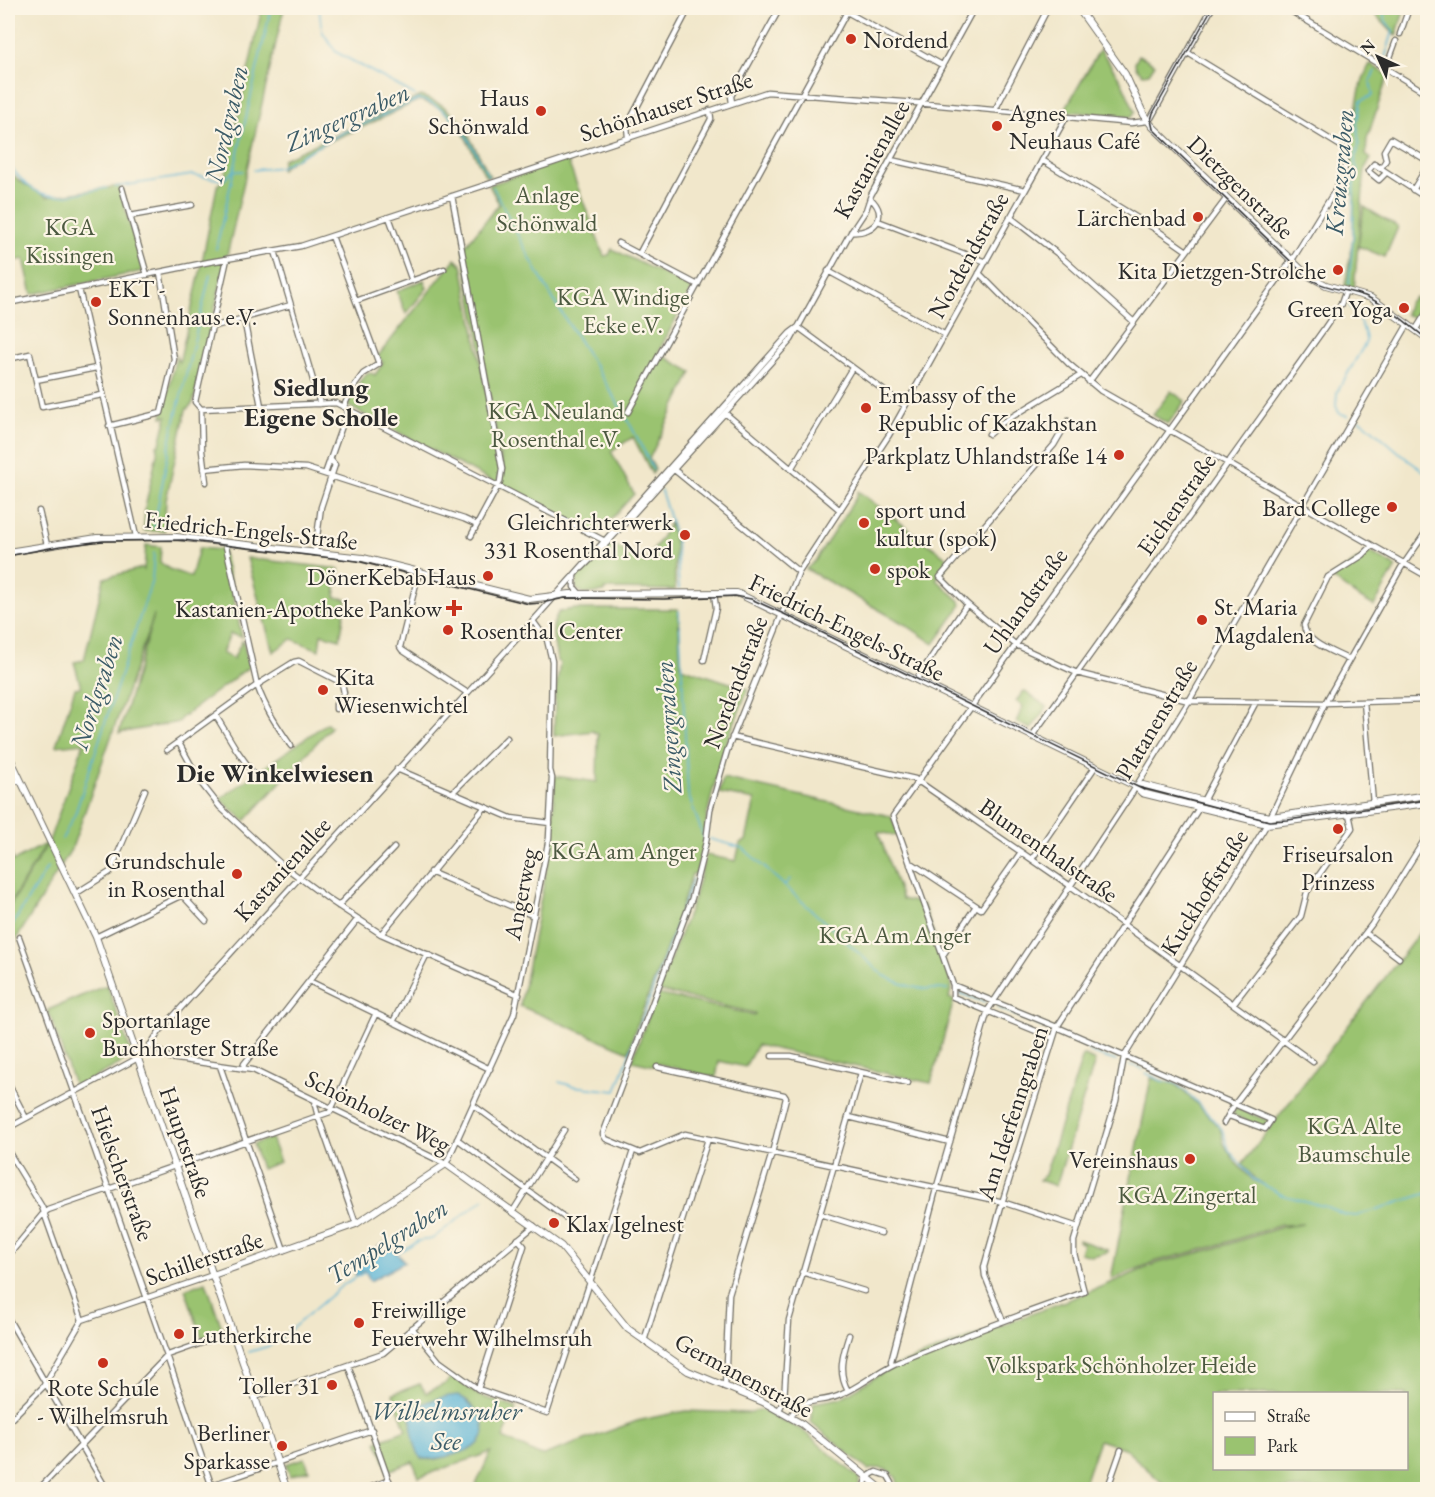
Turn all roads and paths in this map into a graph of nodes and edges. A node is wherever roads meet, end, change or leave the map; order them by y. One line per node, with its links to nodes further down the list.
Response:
1 (689, 8): 26 (street)
2 (780, 8): 20 (street)
3 (963, 8): 11 (street)
4 (1048, 8): 23 (street)
5 (1078, 8): 25 (main road, Dietzgenstraße)
6 (1212, 8): 15 (street)
7 (1286, 8): 17 (street)
8 (1408, 8): 13 (street)
9 (1423, 8): 12 (street)
10 (848, 10): 16 (street); 18 (street)
11 (973, 10): 16 (street, Kastanienallee)
12 (1428, 10)
13 (1400, 34)
14 (1396, 41): 17 (street)
15 (1188, 53): 25 (street); 49 (street, Uhlandstraße)
16 (942, 65): 21 (street, Kastanienallee)
17 (1386, 68): 19 (street)
18 (802, 93): 20 (street, Schönhauser Straße); 21 (street, Schönhauser Straße); 57 (street)
19 (1428, 94)
20 (732, 103): 22 (street, Schönhauser Straße)
21 (922, 103): 23 (street, Schönhauser Straße); 27 (street, Kastanienallee)
22 (710, 110): 26 (street, Schönhauser Straße); 47 (street)
23 (995, 110): 24 (street, Schönhauser Straße)
24 (1064, 117): 25 (street, Schönhauser Straße); 28 (street, Nordendstraße)
25 (1148, 121): 35 (main road, Dietzgenstraße)
26 (628, 137): 33 (street, Schönhauser Straße)
27 (891, 159): 31 (street); 34 (street, Kastanienallee)
28 (1042, 160): 31 (street, Nordendstraße); 46 (street)
29 (1428, 163): 32 (street); 32 (street)
30 (122, 188): 38 (street)
31 (1025, 190): 40 (street, Nordendstraße)
32 (1413, 190): 36 (street)
33 (452, 196): 39 (street, Schönhauser Straße); 96 (street)
34 (870, 198): 41 (street); 42 (street, Kastanienallee)
35 (1226, 199): 46 (street); 49 (main road, Dietzgenstraße)
36 (1428, 199)
37 (192, 205): 38 (street)
38 (130, 216): 55 (street)
39 (389, 217): 43 (street, Schönhauser Straße); 56 (street)
40 (1010, 217): 50 (street, Nordendstraße); 65 (street)
41 (878, 221): 42 (street); 50 (street)
42 (851, 232): 52 (street, Kastanienallee)
43 (332, 236): 45 (street, Schönhauser Straße); 60 (street)
44 (618, 243): 47 (street)
45 (274, 251): 48 (street, Schönhauser Straße); 62 (street)
46 (1187, 251): 65 (street)
47 (639, 254): 57 (street)
48 (227, 259): 53 (street, Schönhauser Straße); 67 (street)
49 (1291, 261): 59 (main road, Dietzgenstraße); 88 (street, Uhlandstraße)
50 (986, 262): 54 (street, Nordendstraße)
51 (444, 269): 56 (street)
52 (828, 271): 68 (street, Kastanienallee); 70 (street)
53 (160, 272): 55 (street, Schönhauser Straße); 87 (street)
54 (980, 273): 70 (street, Nordendstraße); 75 (street)
55 (147, 275): 58 (street, Schönhauser Straße)
56 (412, 281): 60 (street)
57 (698, 285): 85 (street)
58 (79, 289): 61 (street, Schönhauser Straße); 73 (street)
59 (1346, 290): 66 (main road, Dietzgenstraße); 90 (street, Eichenstraße)
60 (356, 301): 82 (street)
61 (8, 303)
62 (291, 305): 64 (street); 79 (street)
63 (1428, 310): 69 (street)
64 (244, 318): 67 (street); 80 (street)
65 (1134, 322): 77 (street)
66 (1408, 323): 69 (main road, Dietzgenstraße); 97 (street, Platanenstraße)
67 (212, 327): 83 (street)
68 (798, 327): 74 (street); 84 (street, Kastanienallee)
69 (1416, 329): 71 (main road, Dietzgenstraße)
70 (944, 334): 81 (street, Nordendstraße)
71 (1428, 339)
72 (8, 359): 76 (street)
73 (96, 368): 76 (street); 78 (street)
74 (852, 368): 81 (street); 93 (street)
75 (1081, 375): 77 (street); 89 (street)
76 (36, 380): 78 (street)
77 (1089, 382): 88 (street)
78 (102, 395): 87 (street)
79 (320, 404): 80 (street); 82 (street)
80 (261, 406): 83 (street)
81 (905, 406): 98 (street, Nordendstraße)
82 (346, 408): 94 (street); 96 (street)
83 (201, 409): 92 (street)
84 (723, 411): 91 (street, Kastanienallee); 93 (street)
85 (628, 412)
86 (1068, 421): 118 (street)
87 (109, 426): 102 (street)
88 (1169, 431): 90 (street); 121 (street, Uhlandstraße)
89 (989, 434)
90 (1226, 464): 97 (street); 124 (street, Eichenstraße)
91 (672, 468): 105 (street, Kastanienallee); 112 (street)
92 (204, 469): 94 (street); 95 (street)
93 (791, 469): 98 (street)
94 (328, 475): 100 (street); 109 (street)
95 (206, 482)
96 (497, 486): 100 (street); 105 (street)
97 (1302, 507): 107 (street); 129 (street, Platanenstraße)
98 (840, 510): 112 (street, Nordendstraße)
99 (39, 511): 106 (street)
100 (477, 525): 103 (street)
101 (1428, 530): 110 (street, Kuckhoffstraße)
102 (136, 536): 104 (main road, Friedrich-Engels-Straße); 106 (main road, Friedrich-Engels-Straße)
103 (471, 536)
104 (225, 542): 109 (main road, Friedrich-Engels-Straße); 126 (street)
105 (605, 542): 113 (street, Kastanienallee)
106 (47, 545): 108 (main road, Friedrich-Engels-Straße)
107 (1372, 546): 110 (street); 123 (street)
108 (8, 552)
109 (315, 552): 111 (main road, Friedrich-Engels-Straße)
110 (1404, 564): 114 (street); 123 (street, Kuckhoffstraße)
111 (419, 572): 117 (main road, Friedrich-Engels-Straße); 127 (street)
112 (799, 572): 119 (street, Nordendstraße)
113 (575, 574): 116 (street); 117 (street, Kastanienallee)
114 (1428, 577)
115 (714, 593): 116 (main road, Friedrich-Engels-Straße); 119 (main road, Friedrich-Engels-Straße); 122 (street)
116 (580, 594): 117 (main road, Friedrich-Engels-Straße)
117 (554, 596): 120 (street, Kastanienallee)
118 (967, 604): 121 (street); 125 (street)
119 (781, 614): 125 (main road, Friedrich-Engels-Straße); 137 (street, Nordendstraße)
120 (533, 621): 127 (street, Kastanienallee); 159 (street, Angerweg)
121 (1016, 645): 124 (street); 133 (street, Uhlandstraße)
122 (704, 660)
123 (1349, 660): 132 (street, Kuckhoffstraße)
124 (1077, 673): 129 (street); 136 (street, Eichenstraße)
125 (916, 680): 133 (main road, Friedrich-Engels-Straße)
126 (257, 685): 134 (street); 135 (street); 140 (street)
127 (466, 692): 144 (street, Kastanienallee)
128 (1428, 700): 131 (street)
129 (1189, 701): 130 (street); 149 (street, Platanenstraße)
130 (1256, 702): 132 (street); 155 (street, Am Iderfenngraben)
131 (1364, 702): 132 (street); 153 (street)
132 (1325, 703): 158 (street, Kuckhoffstraße)
133 (972, 707): 136 (main road, Friedrich-Engels-Straße); 147 (street, Uhlandstraße)
134 (336, 709)
135 (216, 716): 139 (street); 145 (street)
136 (1032, 736): 143 (main road, Friedrich-Engels-Straße)
137 (732, 737): 147 (street, Blumenthalstraße); 223 (street, Nordendstraße)
138 (507, 738): 151 (street)
139 (179, 742): 141 (street); 167 (street)
140 (291, 746)
141 (167, 750)
142 (8, 754): 146 (main road, Hauptstraße)
143 (1095, 767): 149 (main road, Friedrich-Engels-Straße); 164 (street)
144 (397, 769): 151 (street); 167 (street, Kastanienallee)
145 (253, 773)
146 (20, 780): 148 (street); 169 (main road, Hauptstraße)
147 (918, 781): 163 (street, Blumenthalstraße); 165 (street, Uhlandstraße)
148 (8, 784)
149 (1135, 786): 155 (main road, Friedrich-Engels-Straße); 168 (street, Platanenstraße)
150 (145, 790): 169 (street)
151 (452, 793): 156 (street)
152 (1428, 795): 153 (main road, Friedrich-Engels-Straße)
153 (1373, 803): 158 (main road, Friedrich-Engels-Straße)
154 (1428, 803): 157 (main road, Friedrich-Engels-Straße)
155 (1201, 804): 158 (main road, Friedrich-Engels-Straße); 160 (main road, Friedrich-Engels-Straße); 175 (street, Am Iderfenngraben)
156 (485, 807): 159 (street); 166 (street)
157 (1349, 814): 160 (main road, Friedrich-Engels-Straße); 188 (street)
158 (1271, 817): 160 (street, Kuckhoffstraße)
159 (550, 823): 172 (street, Angerweg)
160 (1267, 824): 183 (street, Kuckhoffstraße)
161 (1428, 834): 176 (street)
162 (394, 848): 170 (street)
163 (1021, 852): 164 (street, Blumenthalstraße); 171 (street)
164 (1032, 859): 168 (street, Blumenthalstraße)
165 (910, 865): 171 (street); 181 (street, Uhlandstraße)
166 (430, 873): 172 (street); 177 (street)
167 (299, 877): 170 (street); 194 (street, Kastanienallee)
168 (1069, 885): 175 (street, Blumenthalstraße); 187 (street, Platanenstraße)
169 (75, 894): 179 (main road, Hauptstraße)
170 (338, 906): 173 (street)
171 (976, 906): 181 (street)
172 (534, 916): 186 (street, Angerweg)
173 (357, 920): 177 (street); 184 (street)
174 (206, 921): 179 (street)
175 (1124, 924): 183 (street, Blumenthalstraße); 192 (street, Am Iderfenngraben)
176 (1366, 933): 182 (street); 193 (street)
177 (381, 934): 180 (street)
178 (19, 937): 206 (street, Hielscherstraße)
179 (96, 937): 197 (main road, Hauptstraße)
180 (427, 954): 186 (street); 191 (street)
181 (943, 955): 185 (street, Uhlandstraße)
182 (1399, 958)
183 (1180, 965): 188 (street, Blumenthalstraße); 196 (street, Kuckhoffstraße)
184 (309, 981): 190 (street); 201 (street)
185 (953, 986): 187 (street); 189 (street)
186 (519, 995): 202 (street, Angerweg)
187 (993, 1000): 189 (street); 192 (street)
188 (1233, 1004): 193 (street, Blumenthalstraße)
189 (987, 1010): 192 (street); 221 (street)
190 (376, 1013): 191 (street); 210 (street)
191 (393, 1022): 202 (street)
192 (1055, 1033): 196 (street); 233 (street, Am Iderfenngraben)
193 (1282, 1040): 198 (street, Blumenthalstraße); 209 (street)
194 (150, 1045): 197 (street, Kastanienallee); 199 (street, Schönholzer Weg)
195 (772, 1056): 203 (street)
196 (1124, 1057): 209 (street); 240 (street, Kuckhoffstraße)
197 (138, 1058): 206 (street, Kastanienallee); 227 (main road, Hauptstraße)
198 (1313, 1062)
199 (220, 1066): 201 (street, Schönholzer Weg); 220 (street)
200 (657, 1067): 224 (street)
201 (243, 1069): 207 (street, Schönholzer Weg)
202 (490, 1069): 208 (street, Angerweg)
203 (861, 1073): 205 (street); 214 (street)
204 (8, 1083): 213 (street)
205 (908, 1083)
206 (74, 1092): 213 (street, Kastanienallee); 230 (street, Hielscherstraße)
207 (316, 1101): 210 (street, Schönholzer Weg); 211 (street)
208 (473, 1105): 218 (street, Angerweg); 225 (street)
209 (1234, 1105): 212 (street); 212 (street)
210 (331, 1108): 211 (street); 226 (street, Schönholzer Weg)
211 (318, 1116): 220 (street); 238 (street)
212 (1229, 1116): 215 (street)
213 (26, 1118): 216 (street, Kastanienallee)
214 (849, 1118): 221 (street); 228 (street)
215 (1224, 1123)
216 (8, 1128)
217 (564, 1130): 225 (street)
218 (457, 1139): 226 (street, Angerweg); 231 (street)
219 (708, 1139): 223 (street); 224 (street); 257 (street)
220 (247, 1141): 227 (street); 244 (street)
221 (950, 1142): 232 (street)
222 (8, 1151): 235 (street)
223 (633, 1151): 248 (street)
224 (772, 1153): 228 (street); 262 (street)
225 (546, 1158): 229 (street); 231 (street)
226 (446, 1164): 234 (main road, Schönholzer Weg); 238 (main road, Schillerstraße)
227 (175, 1166): 230 (street); 247 (main road, Hauptstraße)
228 (834, 1167): 232 (street); 236 (street)
229 (575, 1179)
230 (110, 1189): 235 (street); 250 (street, Hielscherstraße)
231 (526, 1189): 234 (street); 237 (street)
232 (937, 1189): 233 (street); 260 (street)
233 (1002, 1203): 240 (street); 253 (street, Am Iderfenngraben)
234 (513, 1211): 239 (main road, Schönholzer Weg)
235 (44, 1213): 245 (street); 252 (street)
236 (820, 1214): 241 (street); 246 (street)
237 (564, 1217)
238 (356, 1224): 244 (main road, Schillerstraße)
239 (534, 1227): 242 (street); 243 (main road, Schönholzer Weg)
240 (1078, 1227): 253 (street, Kuckhoffstraße)
241 (881, 1233)
242 (518, 1239): 254 (street); 263 (street)
243 (561, 1246): 248 (main road, Germanenstraße)
244 (284, 1250): 247 (main road, Schillerstraße)
245 (8, 1256)
246 (802, 1272): 249 (street); 266 (street)
247 (213, 1275): 250 (street, Schillerstraße); 255 (main road, Hauptstraße)
248 (590, 1283): 257 (main road, Germanenstraße); 263 (street)
249 (864, 1291)
250 (147, 1297): 252 (street, Schillerstraße); 258 (street, Hielscherstraße)
251 (8, 1318): 261 (street)
252 (82, 1320): 261 (street)
253 (1003, 1322): 260 (street)
254 (412, 1328): 259 (street); 263 (street)
255 (233, 1332): 258 (street); 265 (main road, Hauptstraße)
256 (849, 1335): 264 (street)
257 (644, 1341): 262 (main road, Germanenstraße)
258 (168, 1355): 270 (street); 275 (street, Hielscherstraße)
259 (348, 1365): 265 (street); 269 (street)
260 (892, 1365): 264 (street)
261 (45, 1382): 268 (street); 270 (street)
262 (725, 1387): 266 (main road, Germanenstraße)
263 (478, 1389)
264 (848, 1391): 267 (street)
265 (255, 1397): 272 (main road, Hauptstraße)
266 (779, 1410): 267 (main road, Germanenstraße)
267 (790, 1417): 273 (main road, Germanenstraße)
268 (8, 1422)
269 (372, 1430): 272 (street); 274 (street)
270 (81, 1445): 276 (street); 277 (street)
271 (1121, 1450): 285 (street)
272 (278, 1463): 275 (street); 279 (main road, Hauptstraße)
273 (867, 1478): 282 (street); 283 (main road, Germanenstraße); 284 (street, Germanenstraße)
274 (389, 1480): 280 (street); 281 (street)
275 (213, 1487): 278 (street)
276 (38, 1490)
277 (107, 1490)
278 (206, 1490)
279 (287, 1490)
280 (364, 1490)
281 (392, 1490)
282 (864, 1490)
283 (884, 1490)
284 (891, 1490)
285 (1107, 1490)

